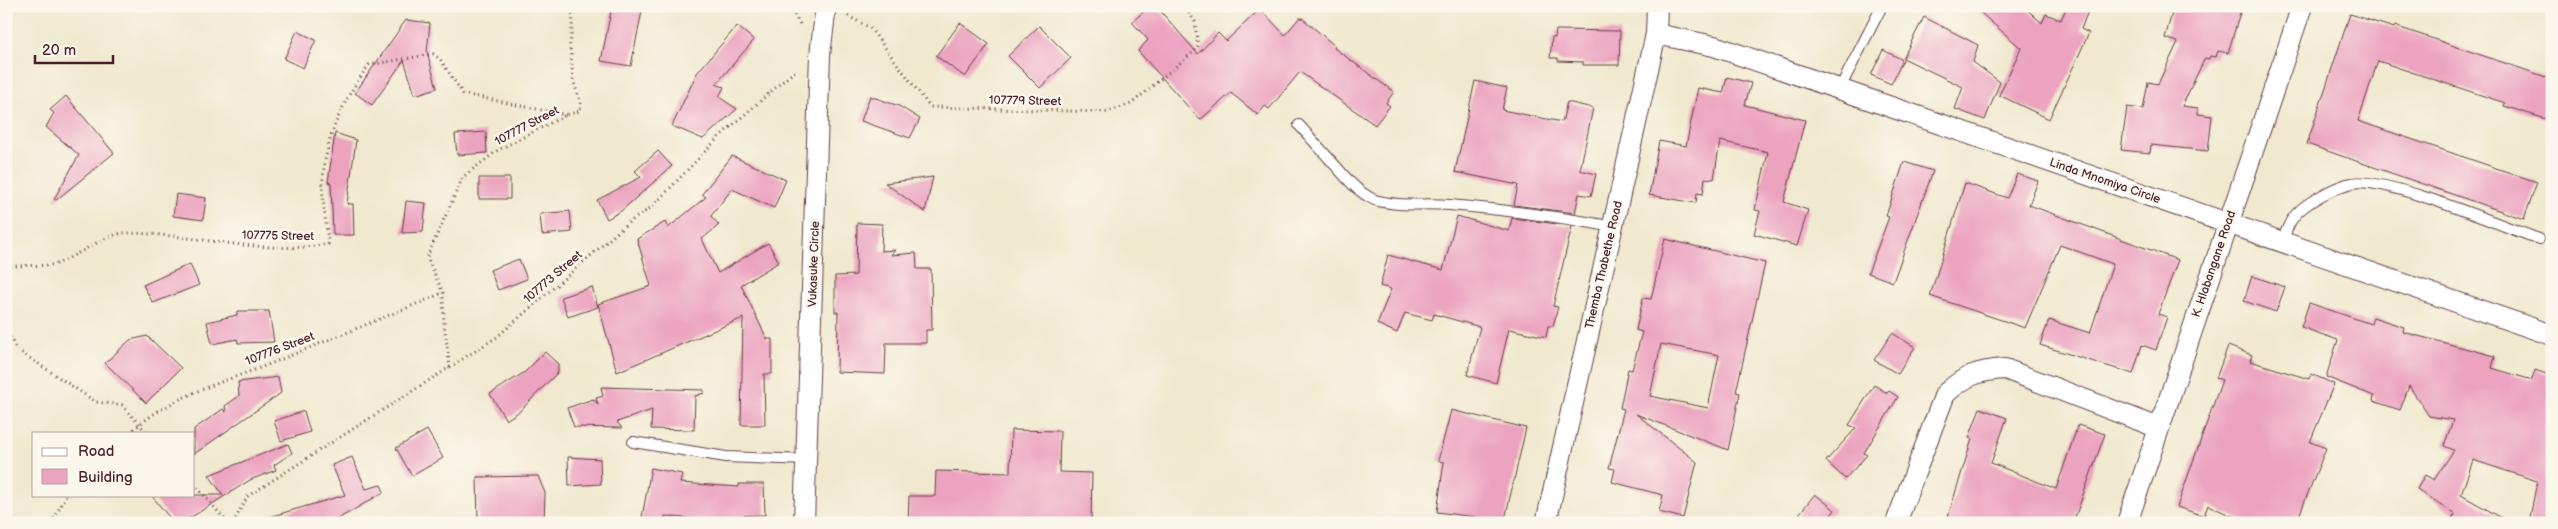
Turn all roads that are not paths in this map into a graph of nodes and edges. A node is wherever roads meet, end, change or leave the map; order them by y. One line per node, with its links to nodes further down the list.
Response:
1 (826, 6): 15 (street, Vukasuke Circle)
2 (1657, 6): 5 (street, Themba Thabethe Road)
3 (1882, 6): 6 (lane)
4 (2302, 6): 8 (street, K. Hlabangane Road)
5 (1656, 34): 6 (street, Linda Mnomiya Circle); 9 (street, Themba Thabethe Road)
6 (1839, 90): 8 (street, Linda Mnomiya Circle)
7 (1299, 125): 9 (lane)
8 (2227, 225): 11 (street, Linda Mnomiya Circle); 13 (street, K. Hlabangane Road)
9 (1613, 227): 17 (street, Themba Thabethe Road)
10 (2539, 239): 11 (lane)
11 (2282, 242): 12 (street, Linda Mnomiya Circle)
12 (2552, 335)
13 (2159, 428): 18 (street); 19 (street, K. Hlabangane Road)
14 (633, 442): 15 (lane)
15 (807, 460): 16 (street, Vukasuke Circle)
16 (804, 523)
17 (1546, 523)
18 (1896, 523)
19 (2127, 523)

